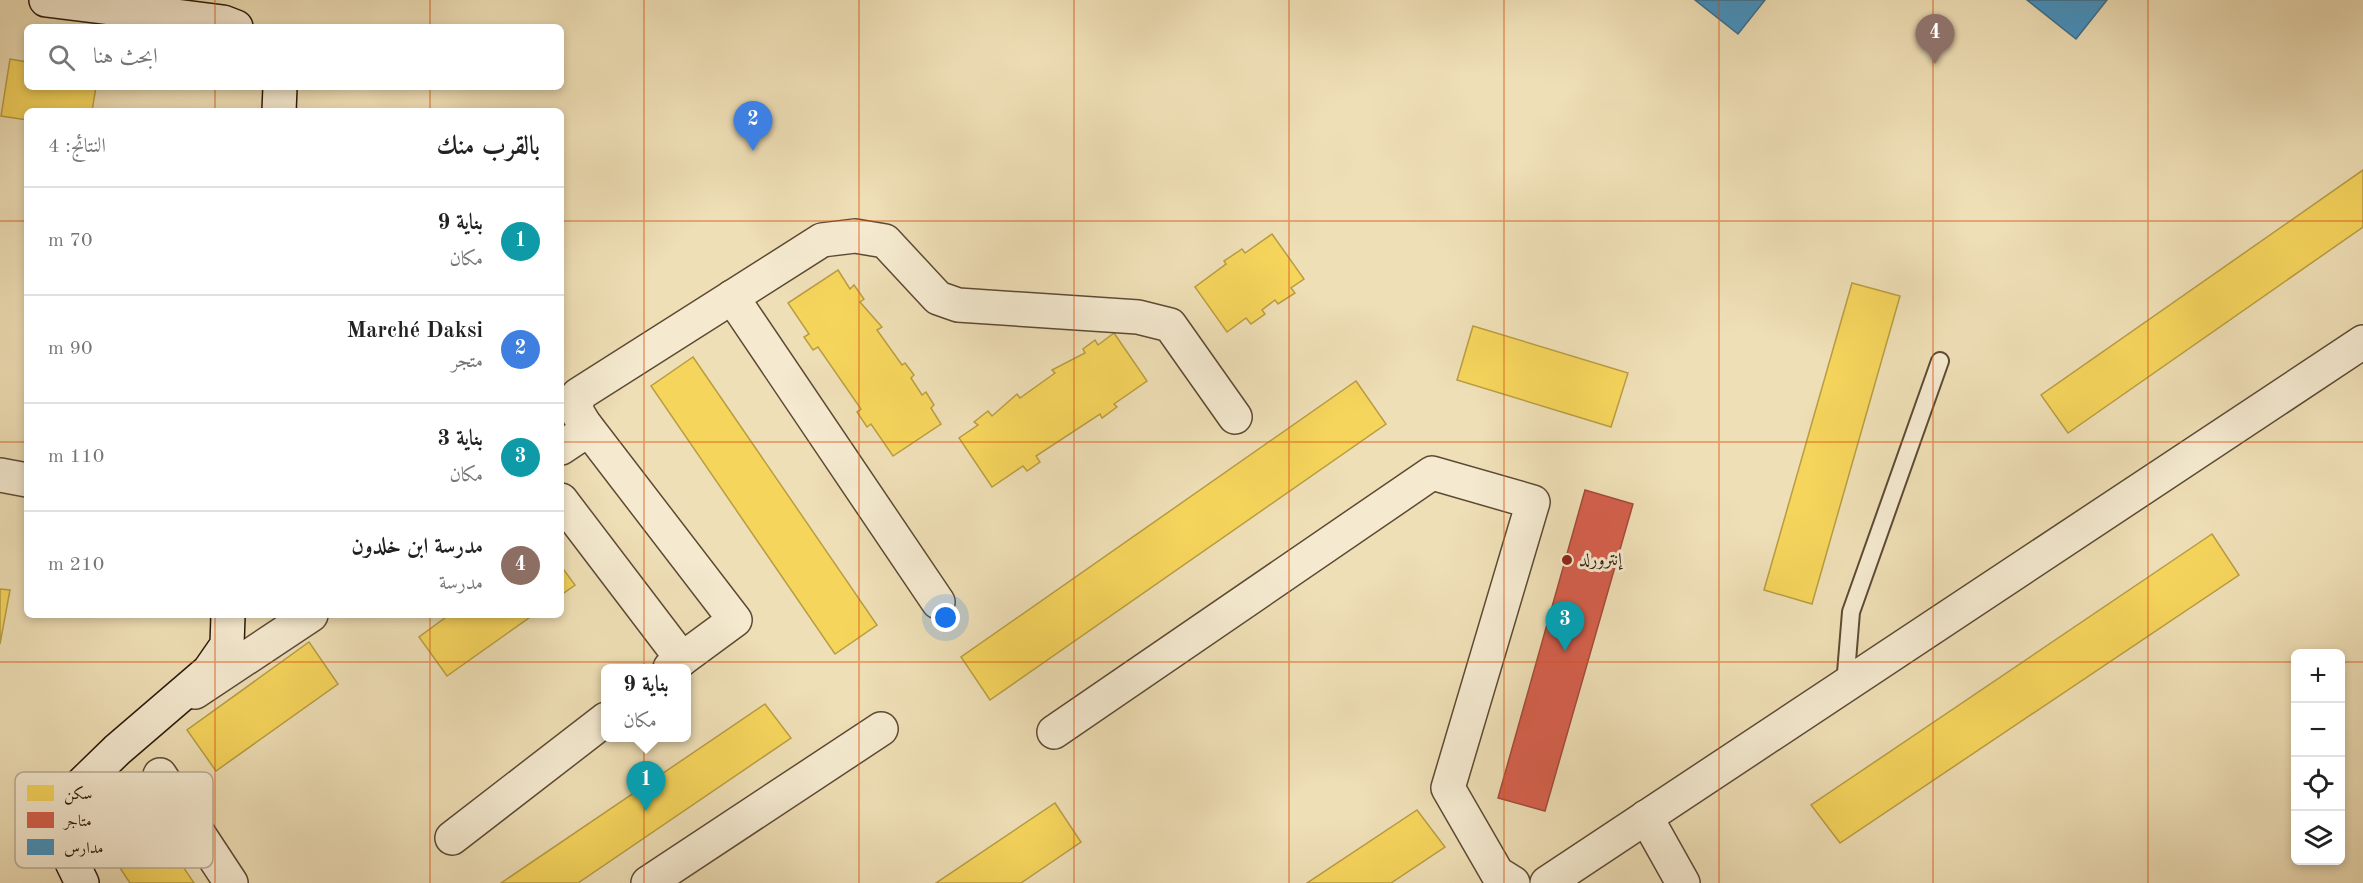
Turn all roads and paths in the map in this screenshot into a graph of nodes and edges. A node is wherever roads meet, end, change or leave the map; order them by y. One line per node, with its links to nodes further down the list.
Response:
1 (46, 0): 2 (street)
2 (228, 24)
3 (280, 90): 4 (street)
4 (279, 108)
5 (732, 297): 8 (street); 9 (street); 14 (street)
6 (2363, 342): 18 (street)
7 (1940, 361): 18 (lane)
8 (1235, 417)
9 (586, 426): 10 (street); 17 (street)
10 (564, 446)
11 (0, 475): 12 (street)
12 (24, 479)
13 (564, 504): 17 (street)
14 (938, 602)
15 (228, 618): 19 (street)
16 (306, 618): 19 (street)
17 (676, 664)
18 (1845, 685): 24 (street)
19 (148, 723): 23 (street)
20 (601, 723): 25 (street)
21 (881, 729): 31 (street)
22 (1054, 732): 28 (street)
23 (95, 772)
24 (1646, 817): 32 (street); 33 (street)
25 (452, 838)
26 (213, 856): 30 (street)
27 (75, 868): 29 (street)
28 (1498, 880)
29 (82, 883)
30 (231, 883)
31 (648, 883)
32 (1547, 883)
33 (1683, 883)

